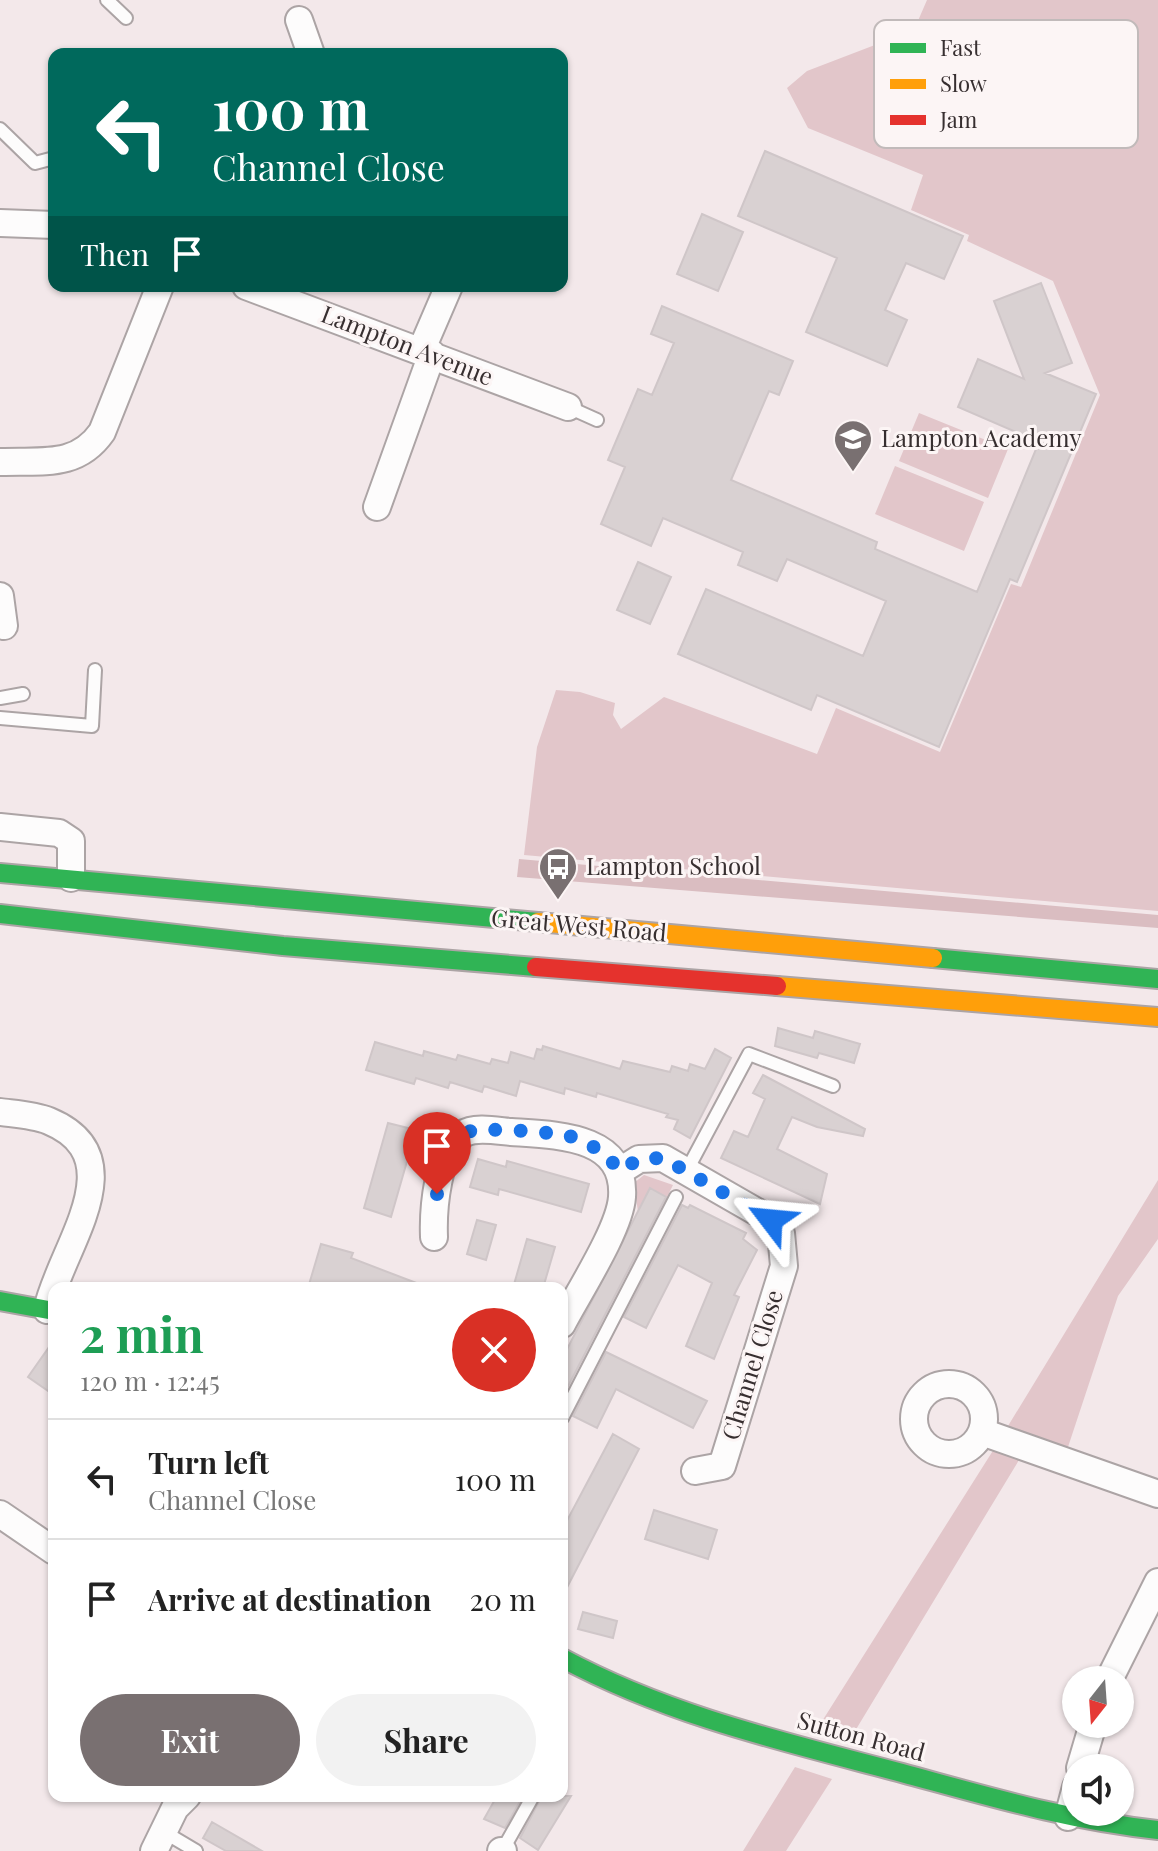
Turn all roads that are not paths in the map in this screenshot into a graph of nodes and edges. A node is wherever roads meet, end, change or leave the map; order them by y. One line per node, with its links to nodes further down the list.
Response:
1 (107, 0): 2 (lane)
2 (126, 18)
3 (299, 20): 4 (street)
4 (309, 48)
5 (0, 129): 6 (lane)
6 (48, 160)
7 (0, 223): 8 (street)
8 (48, 225)
9 (158, 292): 15 (street)
10 (262, 292): 12 (street, Lampton Avenue)
11 (447, 292): 12 (street)
12 (427, 352): 13 (street, Lampton Avenue); 16 (street)
13 (568, 407): 14 (lane)
14 (597, 420)
15 (0, 462)
16 (377, 507)
17 (0, 596): 18 (street)
18 (4, 626)
19 (95, 670): 22 (lane)
20 (23, 694): 21 (lane)
21 (0, 698)
22 (0, 718)
23 (0, 827): 24 (street)
24 (72, 865): 25 (main road, Great West Road); 27 (main road, Great West Road)
25 (0, 873)
26 (0, 914): 28 (main road, Great West Road)
27 (1158, 979)
28 (1158, 1017)
29 (833, 1086): 32 (lane)
30 (0, 1112): 35 (street)
31 (620, 1171): 32 (street, Channel Close); 34 (street); 38 (street)
32 (686, 1172): 41 (street, Channel Close)
33 (676, 1197): 39 (lane)
34 (434, 1237)
35 (55, 1282)
36 (0, 1301): 37 (main road)
37 (48, 1311)
38 (568, 1313)
39 (568, 1406)
40 (982, 1432): 42 (street)
41 (695, 1471)
42 (1158, 1494)
43 (0, 1514): 44 (street)
44 (48, 1547)
45 (1158, 1582): 47 (street)
46 (568, 1662): 50 (main road, Sutton Road)
47 (1116, 1666)
48 (181, 1802): 53 (street)
49 (530, 1802): 55 (lane)
50 (1062, 1815)
51 (1130, 1826): 52 (main road, Sutton Road)
52 (1158, 1830)
53 (159, 1842): 54 (lane)
54 (196, 1851)
55 (502, 1851)

